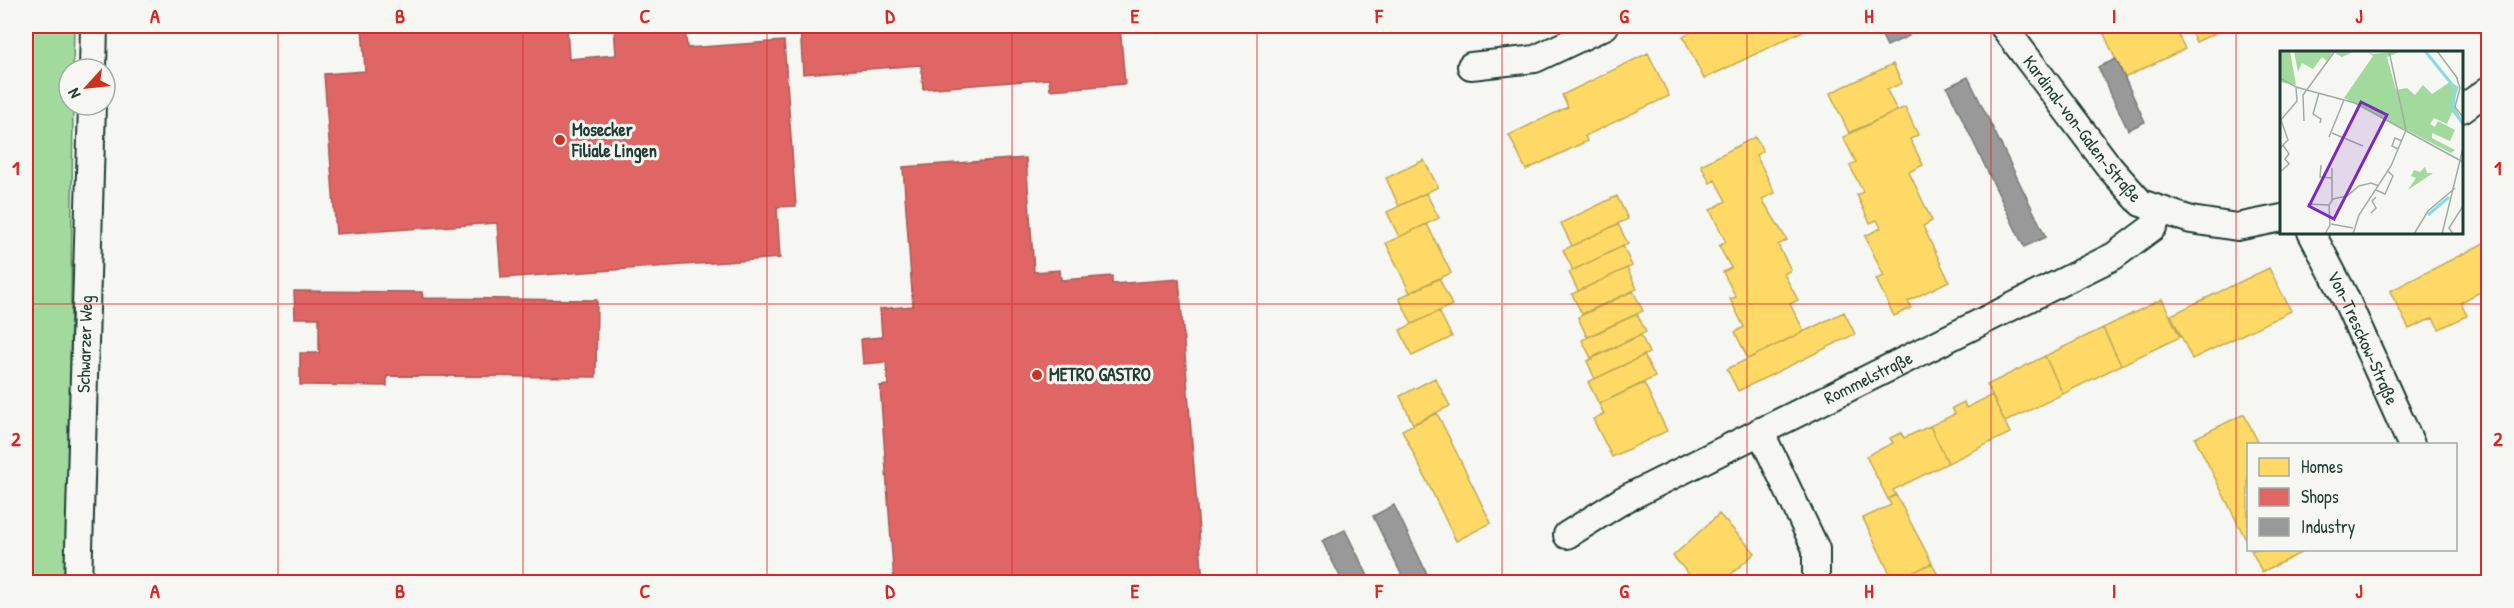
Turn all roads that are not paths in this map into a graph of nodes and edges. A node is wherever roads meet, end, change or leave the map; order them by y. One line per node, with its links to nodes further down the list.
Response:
1 (94, 26): 4 (street)
2 (1605, 26): 5 (street)
3 (2003, 26): 9 (street, Kardinal-von-Galen-Straße)
4 (93, 57)
5 (1471, 66)
6 (2488, 90): 7 (street)
7 (2463, 109)
8 (92, 117): 15 (street, Schwarzer Weg)
9 (2162, 210): 10 (street, Kardinal-von-Galen-Straße); 12 (street, Rommelstraße)
10 (2280, 218)
11 (2312, 234): 13 (street, Von-Tresckow-Straße)
12 (1760, 430): 14 (street, Rommelstraße); 16 (street)
13 (2411, 443)
14 (1567, 535)
15 (78, 582)
16 (1816, 582)

